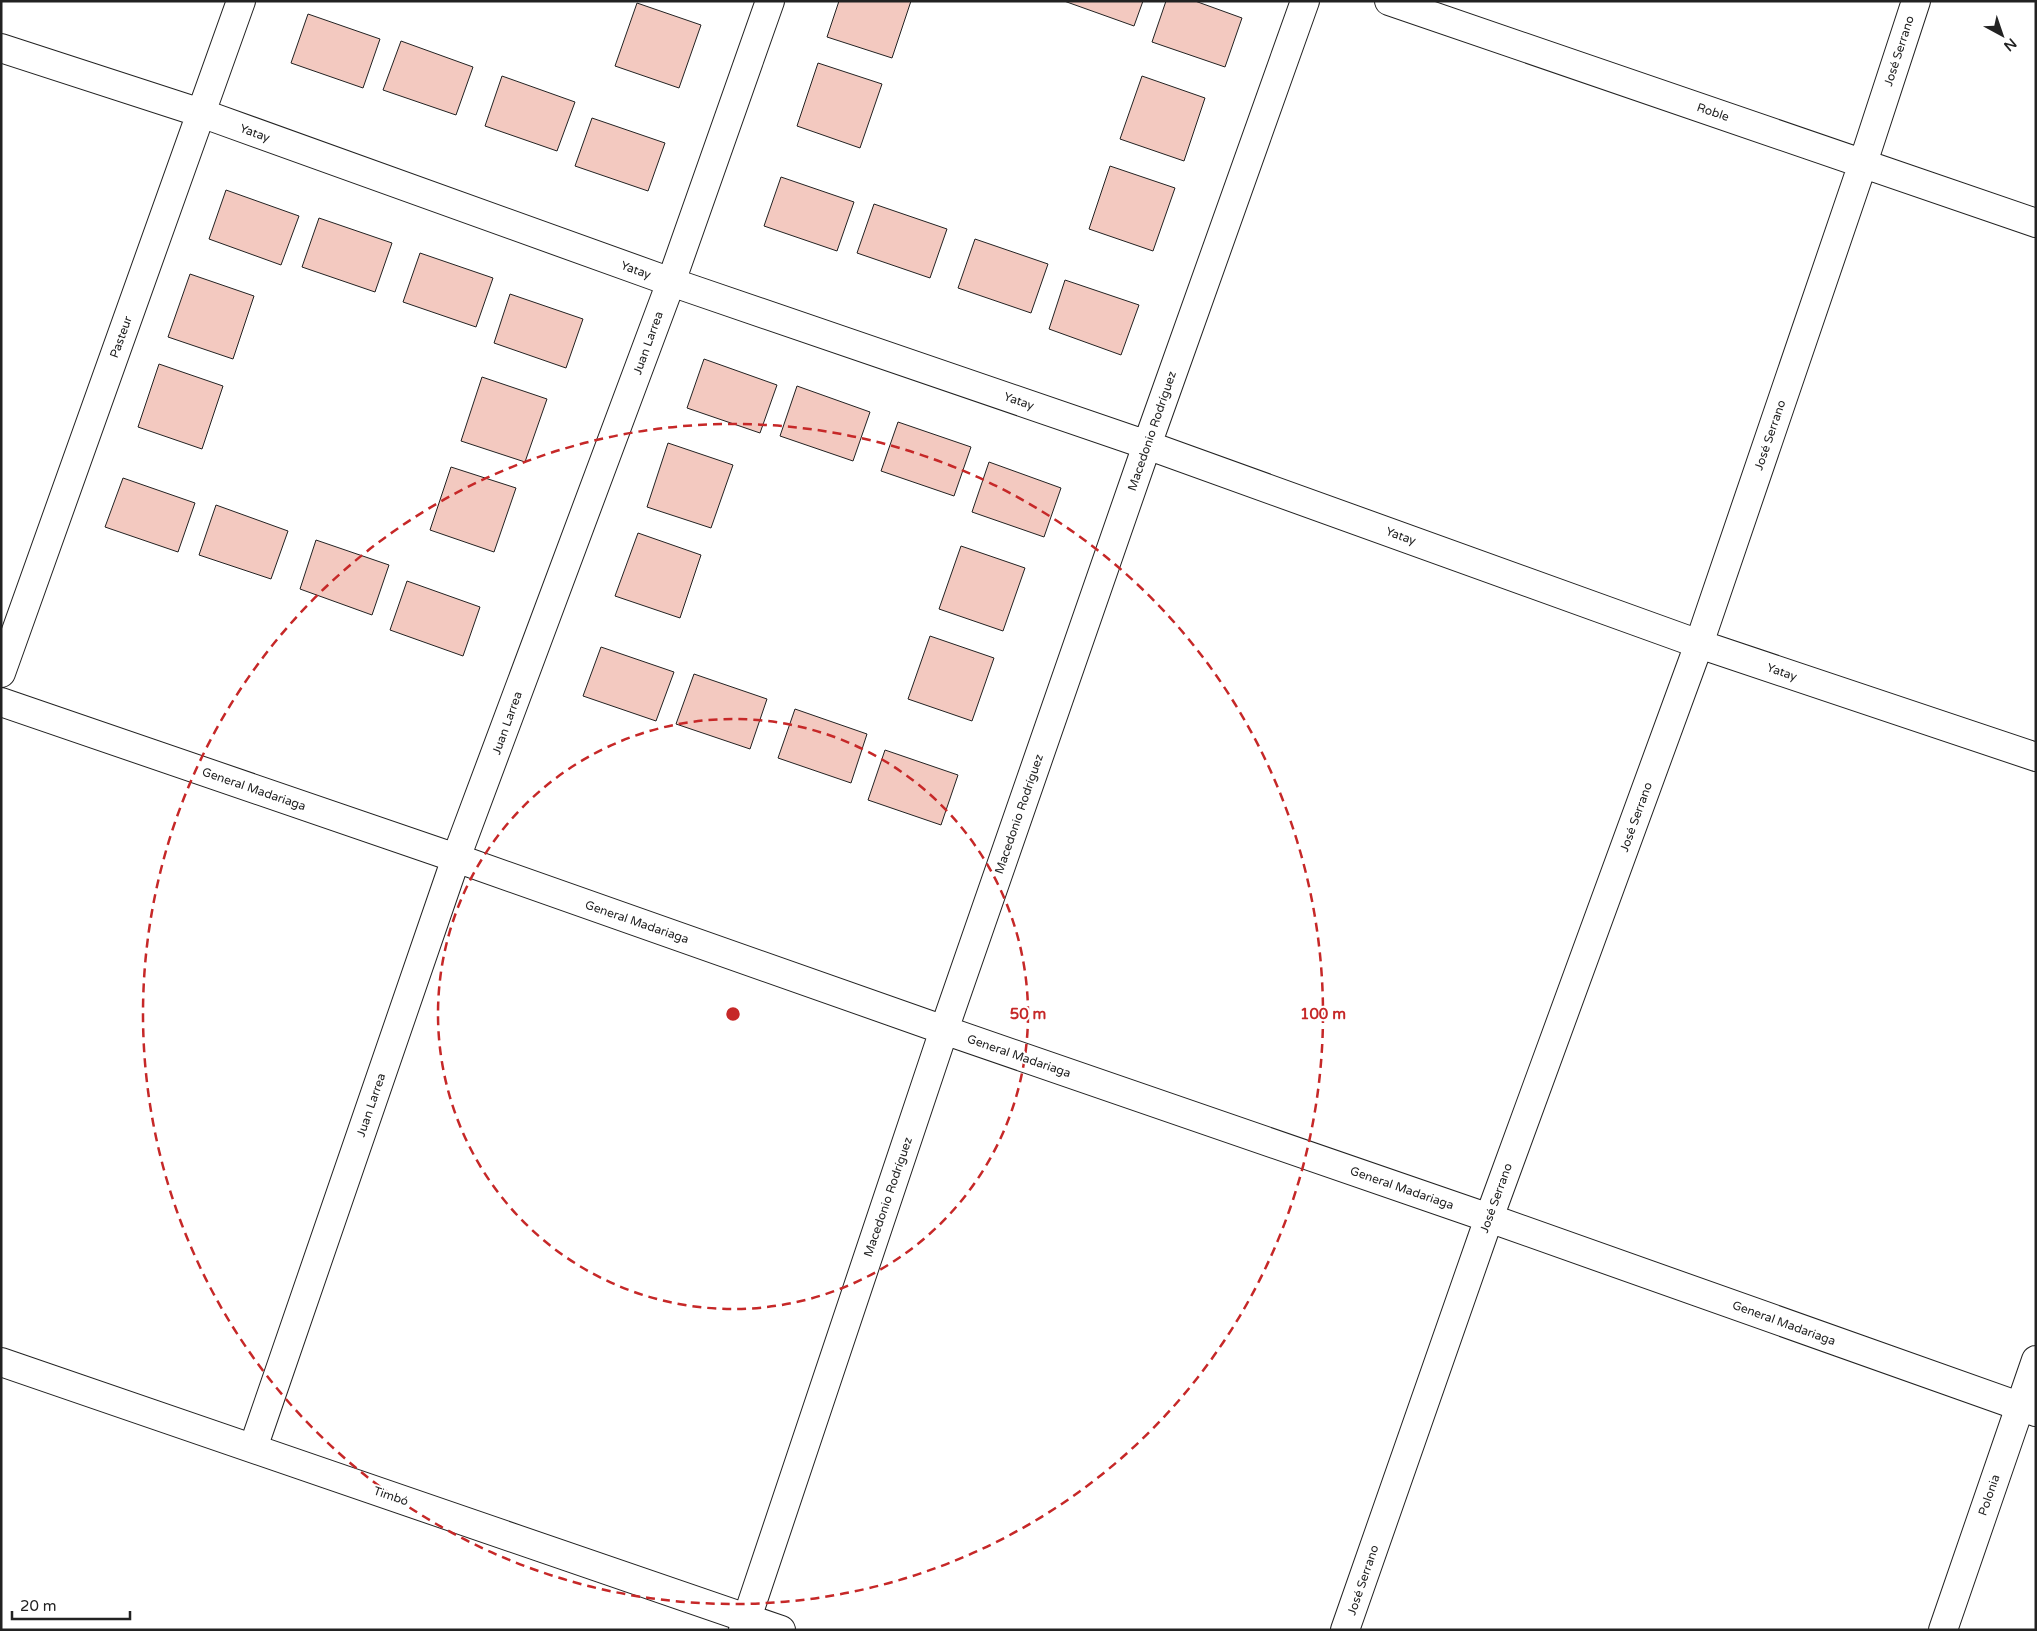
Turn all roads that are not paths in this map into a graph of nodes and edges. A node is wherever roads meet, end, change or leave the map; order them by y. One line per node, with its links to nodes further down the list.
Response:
1 (241, 1): 7 (street, Pasteur)
2 (770, 1): 10 (street, Juan Larrea)
3 (1305, 1): 11 (street, Macedonio Rodríguez)
4 (1389, 1): 8 (street, Roble)
5 (1916, 1): 8 (street, José Serrano)
6 (1, 48): 7 (street, Yatay)
7 (201, 113): 10 (street, Yatay); 13 (street, Pasteur)
8 (1863, 163): 9 (street, Roble); 12 (street, José Serrano)
9 (2036, 223)
10 (671, 282): 11 (street, Yatay); 16 (street, Juan Larrea)
11 (1147, 445): 12 (street, Yatay); 17 (street, Macedonio Rodríguez)
12 (1699, 644): 15 (street, Yatay); 18 (street, José Serrano)
13 (1, 673)
14 (1, 702): 16 (street, General Madariaga)
15 (2036, 757)
16 (456, 858): 17 (street, General Madariaga); 22 (street, Juan Larrea)
17 (944, 1030): 18 (street, General Madariaga); 23 (street, Macedonio Rodríguez)
18 (1489, 1218): 21 (street, General Madariaga); 25 (street, José Serrano)
19 (2036, 1360): 21 (street, Polonia)
20 (1, 1362): 22 (street, Timbó)
21 (2027, 1409): 26 (street, Polonia)
22 (253, 1448): 23 (street, Timbó)
23 (745, 1624): 24 (street, Timbó)
24 (781, 1630)
25 (1345, 1630)
26 (1943, 1630)

